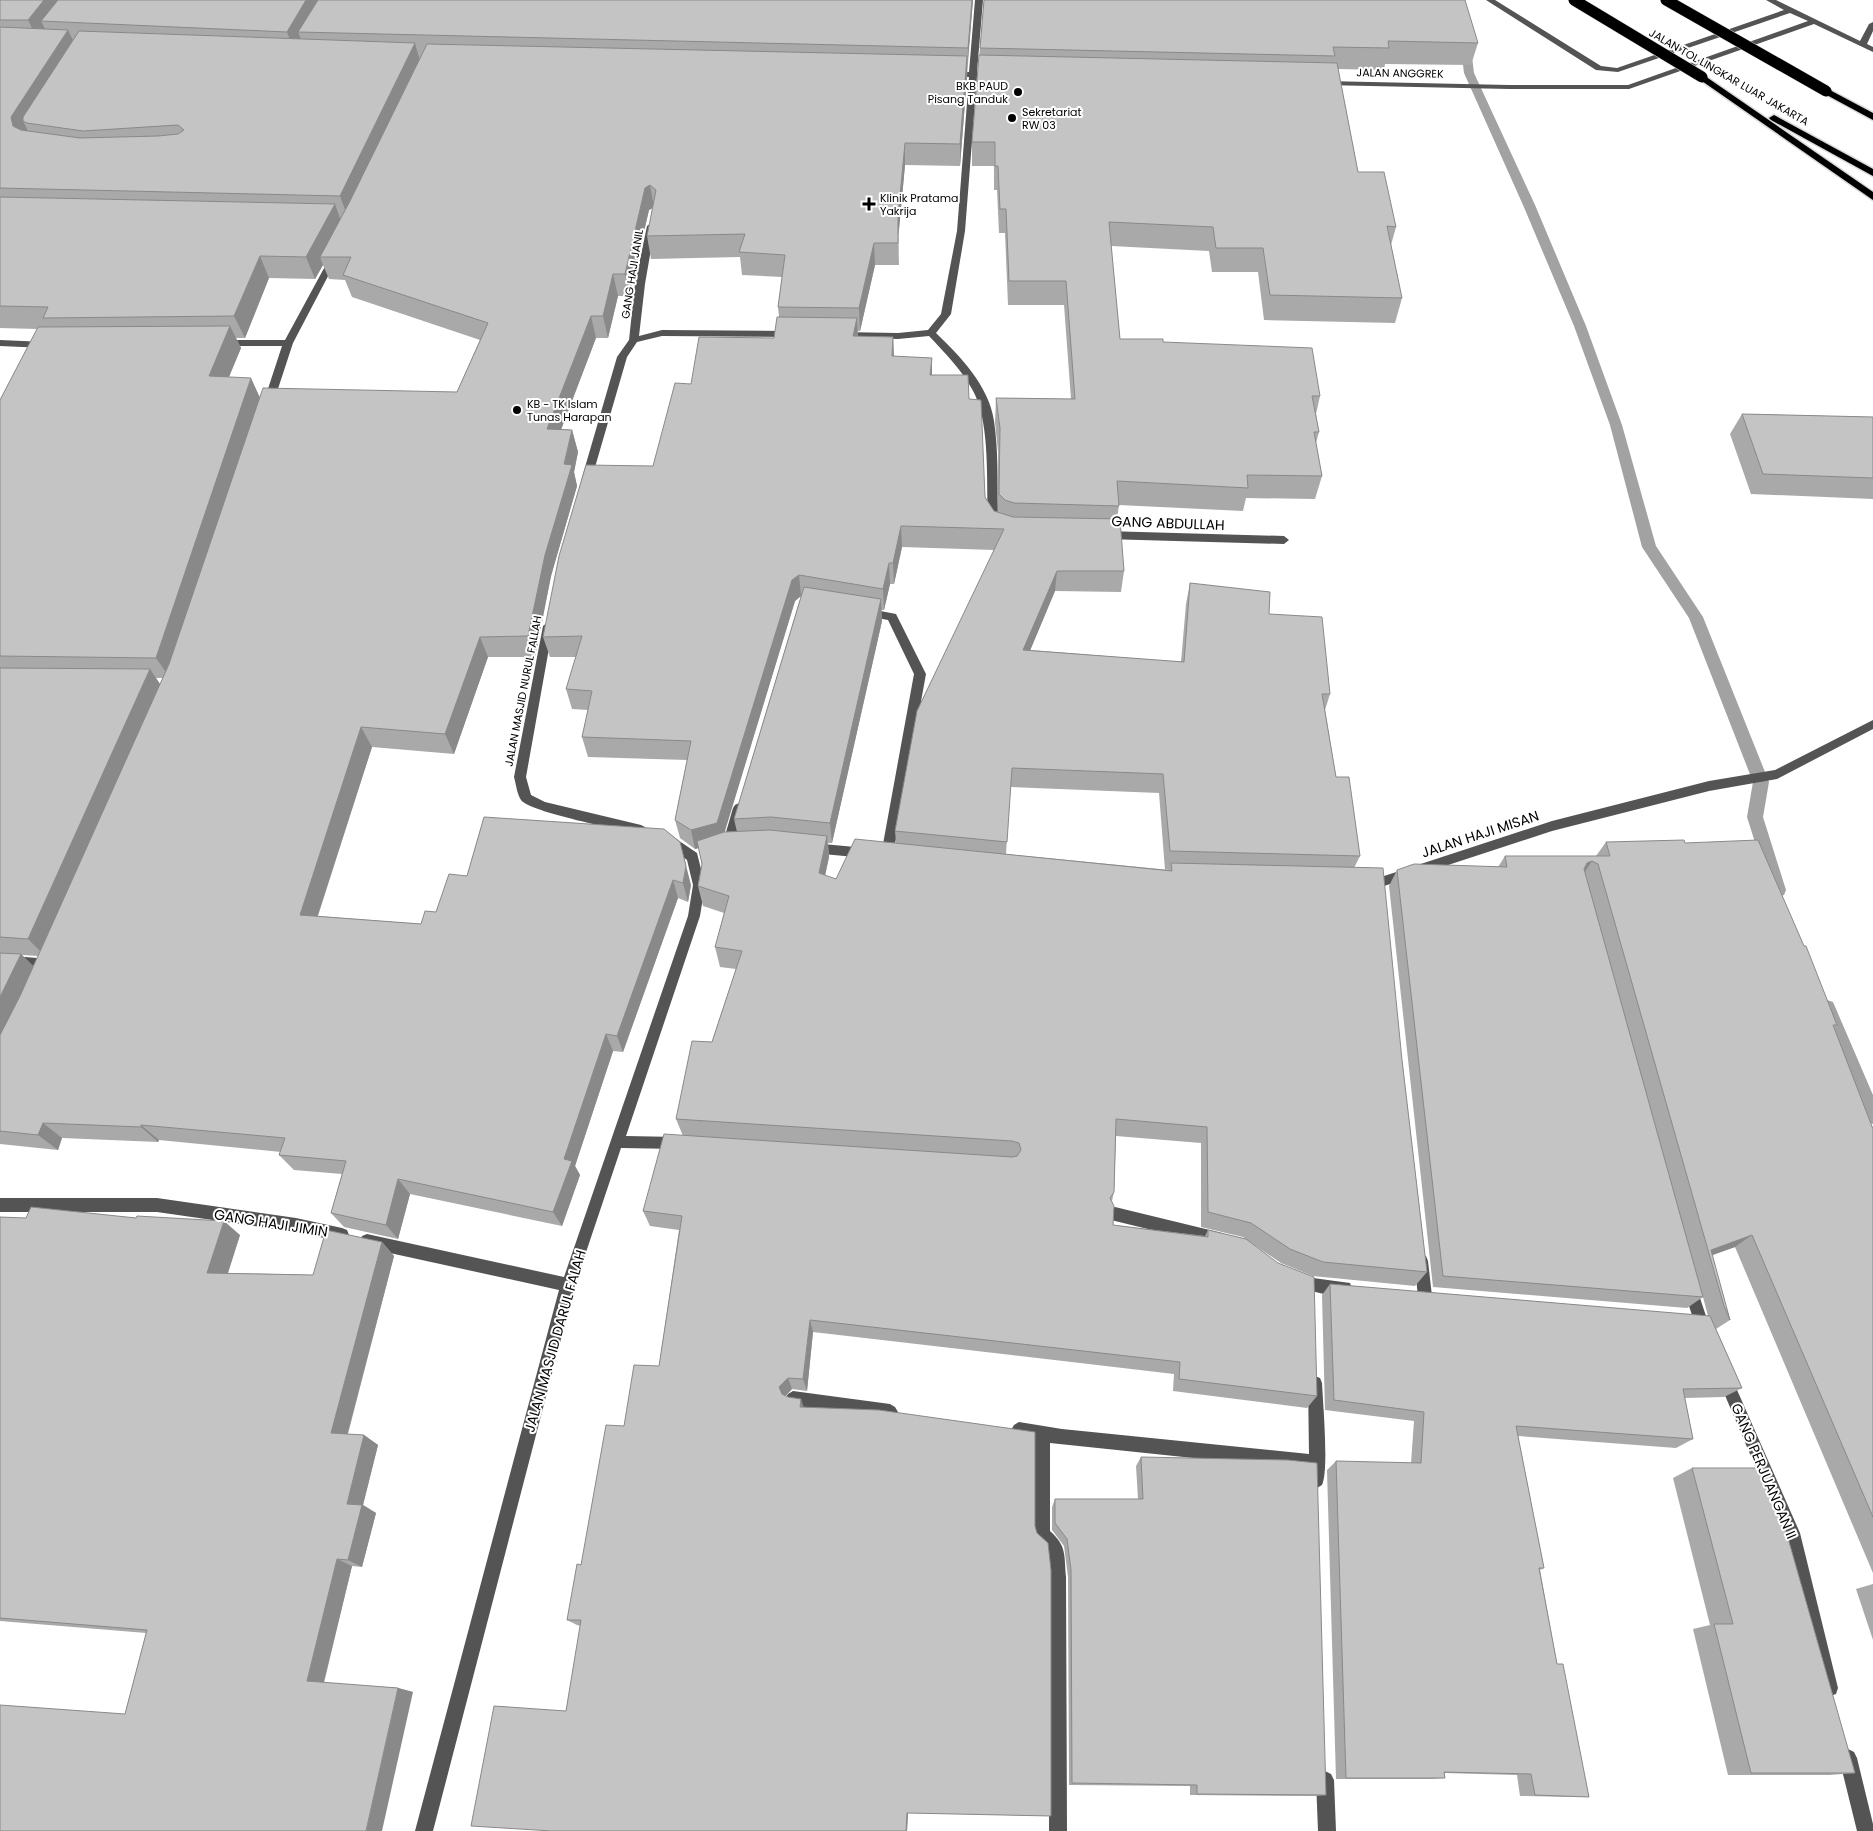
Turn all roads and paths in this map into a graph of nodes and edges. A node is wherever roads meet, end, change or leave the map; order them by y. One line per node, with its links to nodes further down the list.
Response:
1 (974, 0): 2 (street)
2 (979, 0): 13 (street)
3 (1490, 0): 7 (street)
4 (1574, 0): 15 (highway, JALAN TOL LINGKAR LUAR JAKARTA, bridge)
5 (1666, 0): 17 (highway, bridge)
6 (1770, 0): 7 (street)
7 (1790, 10): 8 (street)
8 (1814, 22): 10 (street); 16 (street, JALAN ANGGREK)
9 (1873, 24): 10 (street)
10 (1862, 45): 11 (street)
11 (1873, 50)
12 (946, 74): 13 (street)
13 (974, 75): 14 (street); 22 (street)
14 (1004, 76)
15 (1702, 77): 18 (highway, JALAN TOL LINGKAR LUAR JAKARTA); 19 (highway)
16 (1311, 82)
17 (1873, 117)
18 (1873, 173)
19 (1873, 197)
20 (654, 212): 25 (street, GANG HAJI JANIL)
21 (338, 249): 27 (street)
22 (931, 333): 24 (street); 32 (street)
23 (799, 334): 25 (street)
24 (829, 335)
25 (634, 340): 31 (street)
26 (0, 343): 29 (street)
27 (288, 343): 28 (street); 30 (street)
28 (209, 344)
29 (51, 345)
30 (263, 419)
31 (583, 491)
32 (1000, 530)
33 (1097, 535): 34 (street, GANG ABDULLAH)
34 (1284, 540)
35 (855, 611): 40 (street)
36 (550, 615): 41 (street, JALAN MASJID NURUL FALLAH)
37 (1873, 724): 42 (street, JALAN HAJI MISAN)
38 (742, 799): 39 (street)
39 (728, 847)
40 (802, 847)
41 (698, 855): 45 (street, JALAN MASJID DARUL FALAH)
42 (1352, 881)
43 (0, 962): 44 (street)
44 (44, 980)
45 (616, 1142): 46 (street); 53 (street, JALAN MASJID DARUL FALAH)
46 (696, 1145)
47 (0, 1204): 53 (street, GANG HAJI JIMIN)
48 (1115, 1214): 49 (street)
49 (1233, 1243)
50 (1420, 1249): 56 (street)
51 (1686, 1270): 58 (street)
52 (1283, 1273): 54 (street)
53 (568, 1285): 70 (street, JALAN MASJID DARUL FALAH)
54 (1313, 1285): 55 (street); 57 (street)
55 (1360, 1290)
56 (1407, 1294)
57 (1313, 1305)
58 (1710, 1344)
59 (1718, 1362): 67 (street, GANG PERJUANGAN II)
60 (1315, 1364): 65 (street)
61 (793, 1399): 62 (street)
62 (908, 1415)
63 (1004, 1428): 64 (street)
64 (1042, 1433): 65 (street); 71 (street)
65 (1317, 1463): 66 (street)
66 (1318, 1493)
67 (1835, 1706)
68 (1844, 1744): 73 (street)
69 (1325, 1761): 72 (street)
70 (424, 1831)
71 (1058, 1831)
72 (1327, 1831)
73 (1866, 1831)

